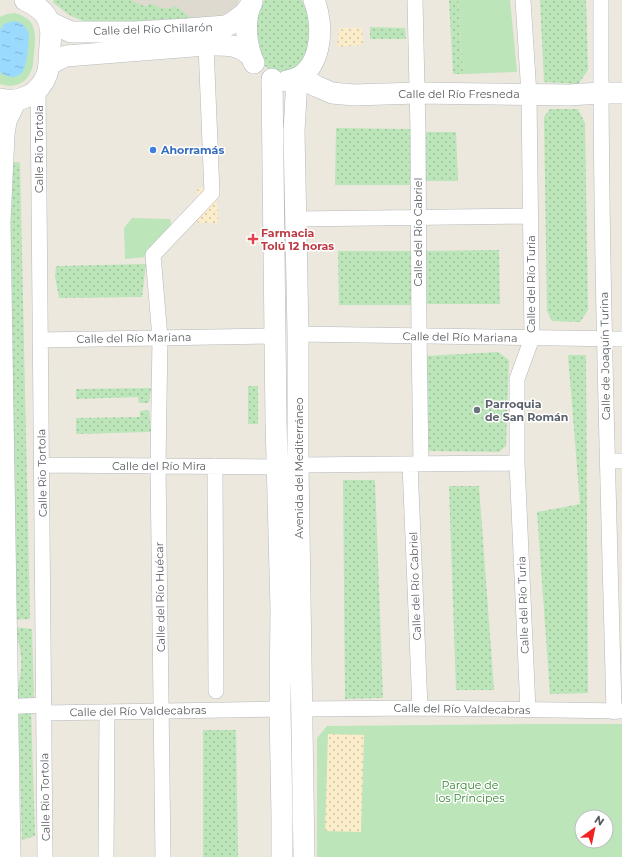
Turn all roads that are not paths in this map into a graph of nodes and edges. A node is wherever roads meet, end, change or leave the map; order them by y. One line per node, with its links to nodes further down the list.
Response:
1 (314, 0): 10 (street)
2 (415, 0): 13 (street, Calle del Río Cabriel)
3 (523, 0): 16 (street, Calle del Río Turia)
4 (601, 0): 14 (street, Calle de Joaquín Turina)
5 (252, 2): 6 (street, Calle del Río Chillarón); 8 (street)
6 (35, 6): 9 (street)
7 (206, 46): 8 (street, Calle del Río Chillarón); 9 (street, Calle del Río Chillarón); 24 (street, Calle del Río Huécar)
8 (252, 58): 11 (street)
9 (49, 64): 12 (street)
10 (299, 78): 11 (street); 13 (street, Calle del Río Fresneda); 20 (street, Avenida del Mediterráneo)
11 (272, 79): 22 (street, Avenida del Mediterráneo)
12 (38, 88): 17 (street); 28 (street, Calle Rio Tortola)
13 (417, 93): 16 (street, Calle del Río Fresneda); 19 (street, Calle del Río Cabriel)
14 (600, 93): 15 (street, Calle del Río Fresneda); 16 (street, Calle del Río Fresneda); 26 (street, Calle de Joaquín Turina)
15 (622, 93)
16 (529, 94): 18 (street, Calle del Río Turia)
17 (8, 100): 38 (street)
18 (530, 216): 19 (street); 25 (street, Calle del Río Turia)
19 (418, 217): 20 (street); 23 (street, Calle del Río Cabriel)
20 (296, 219): 21 (street, Avenida del Mediterráneo)
21 (298, 334): 23 (street, Calle del Río Mariana); 33 (street, Avenida del Mediterráneo)
22 (275, 336): 24 (street, Calle del Río Mariana); 36 (street, Avenida del Mediterráneo)
23 (418, 336): 25 (street, Calle del Río Mariana); 31 (street, Calle del Río Cabriel)
24 (160, 338): 28 (street, Calle del Río Mariana); 34 (street, Calle del Río Huécar)
25 (532, 338): 26 (street, Calle del Río Mariana); 30 (street, Calle del Río Turia)
26 (604, 339): 27 (street, Calle del Río Mariana); 29 (street, Calle de Joaquín Turina)
27 (622, 339)
28 (40, 340): 32 (street, Calle Rio Tortola)
29 (615, 461): 45 (street, Calle de Joaquín Turina)
30 (517, 463): 31 (street); 43 (street, Calle del Río Turia)
31 (416, 464): 33 (street); 39 (street, Calle del Río Cabriel)
32 (42, 465): 34 (street, Calle del Río Mira); 40 (street, Calle Rio Tortola)
33 (298, 465): 42 (street, Avenida del Mediterráneo)
34 (158, 466): 35 (street, Calle del Río Mira); 44 (street, Calle del Río Huécar)
35 (215, 466): 36 (street, Calle del Río Mira); 37 (street)
36 (277, 467): 41 (street, Avenida del Mediterráneo)
37 (216, 691)
38 (4, 707): 40 (street, Calle del Río Valdecabras); 47 (street)
39 (420, 708): 42 (street, Calle del Río Valdecabras); 43 (street, Calle del Río Valdecabras)
40 (44, 709): 46 (street, Calle del Río Valdecabras); 48 (street, Calle Rio Tortola)
41 (280, 709): 44 (street, Calle del Río Valdecabras); 51 (street, Avenida del Mediterráneo)
42 (302, 709): 52 (street, Avenida del Mediterráneo)
43 (528, 710): 45 (street, Calle del Río Valdecabras)
44 (161, 711): 46 (street, Calle del Río Valdecabras); 50 (street, Calle del Río Huécar)
45 (618, 711)
46 (106, 712): 49 (street)
47 (10, 857)
48 (46, 857)
49 (106, 857)
50 (163, 857)
51 (282, 857)
52 (304, 857)

